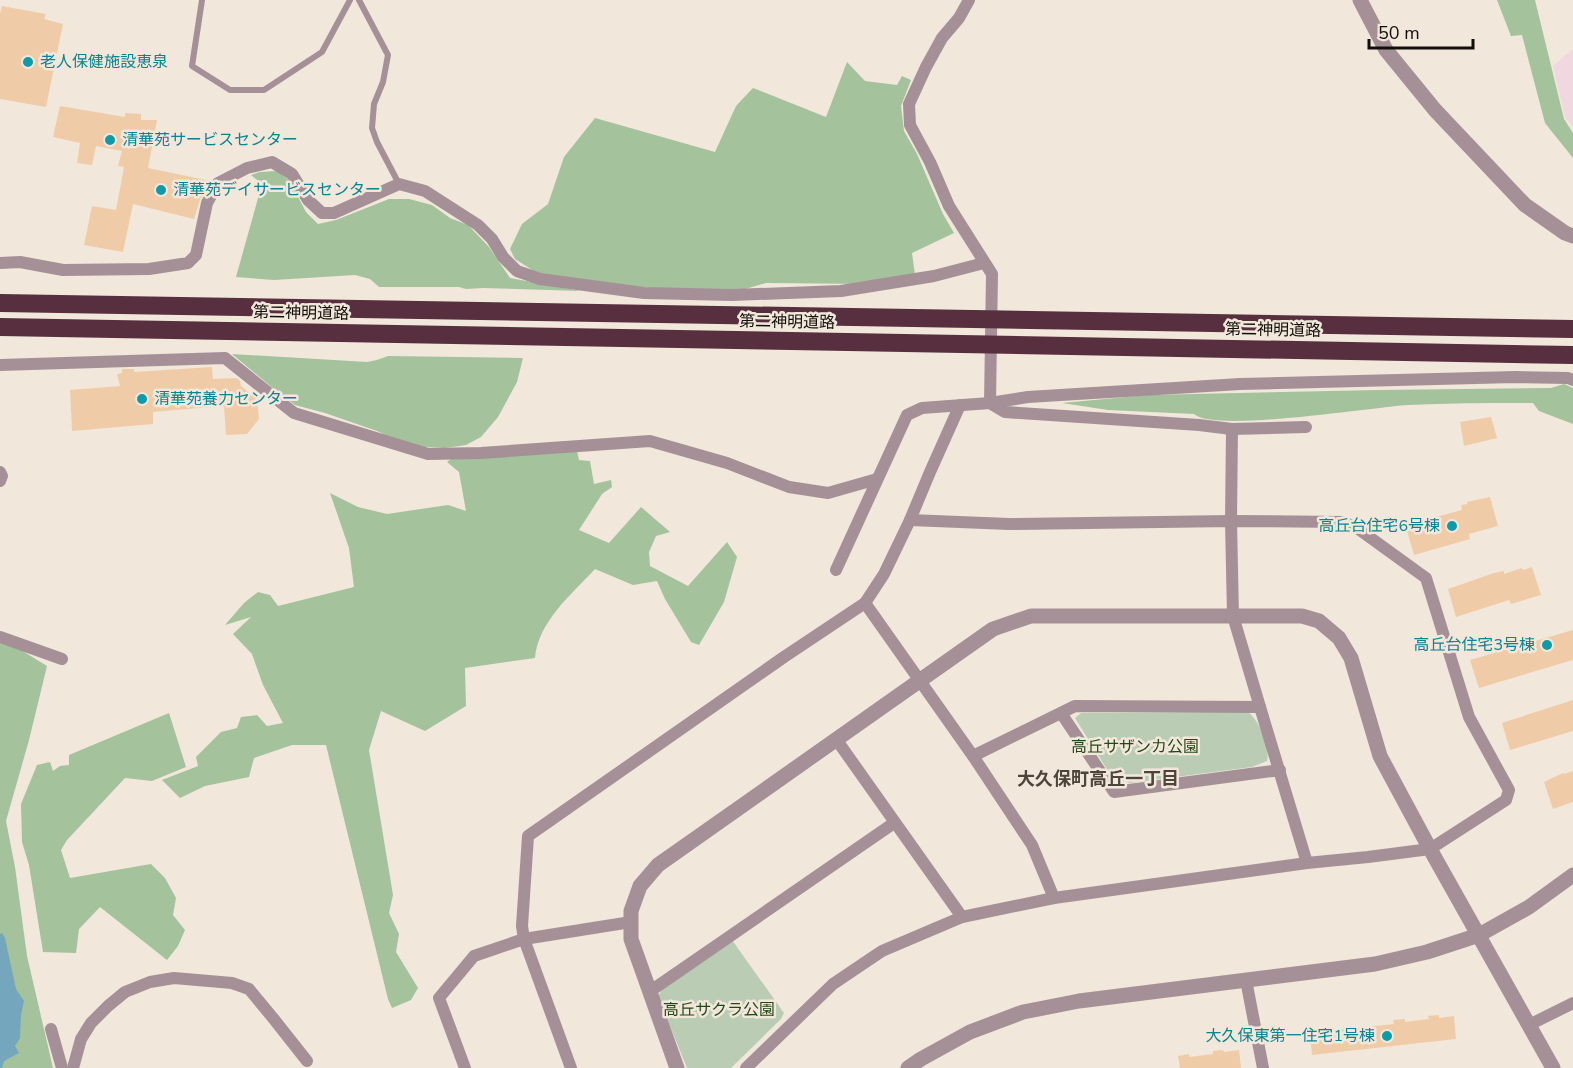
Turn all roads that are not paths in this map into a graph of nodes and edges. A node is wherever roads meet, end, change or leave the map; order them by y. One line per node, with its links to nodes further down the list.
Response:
1 (201, 0): 2 (lane)
2 (350, 0)
3 (359, 0): 6 (lane)
4 (969, 0): 9 (street)
5 (1360, 0): 7 (street)
6 (399, 184): 8 (street); 9 (street)
7 (1573, 236)
8 (0, 263)
9 (984, 263): 16 (street)
10 (0, 303): 12 (highway, 第二神明道路)
11 (0, 327): 13 (highway, 第二神明道路)
12 (1573, 329)
13 (1573, 355)
14 (0, 365): 21 (street)
15 (1573, 380): 16 (street)
16 (990, 403): 17 (street); 19 (street)
17 (960, 405): 21 (street); 23 (street)
18 (1306, 427): 19 (street)
19 (1232, 429): 24 (street)
20 (0, 472): 22 (street)
21 (877, 479): 25 (street)
22 (0, 481)
23 (910, 520): 24 (street); 26 (street)
24 (1231, 521): 27 (street); 37 (street)
25 (836, 570)
26 (865, 603): 30 (street); 44 (street)
27 (1233, 616): 30 (street); 31 (street); 37 (street)
28 (0, 637): 29 (street)
29 (62, 659)
30 (919, 681): 33 (street); 34 (street)
31 (1260, 707): 32 (street); 35 (street)
32 (1061, 713): 34 (street); 35 (street)
33 (836, 739): 36 (street); 42 (street)
34 (973, 756): 40 (street)
35 (1280, 770): 38 (street)
36 (894, 823): 41 (street); 46 (street)
37 (1430, 849): 38 (street); 43 (street)
38 (1307, 863): 40 (street)
39 (1573, 875): 43 (street)
40 (1054, 898): 41 (street)
41 (962, 917): 56 (street)
42 (631, 922): 44 (street); 46 (street)
43 (1479, 935): 45 (street); 48 (street)
44 (524, 939): 53 (street); 54 (street)
45 (1246, 980): 57 (street); 58 (street)
46 (649, 992): 55 (street)
47 (1573, 1003): 48 (street)
48 (1529, 1025): 59 (street)
49 (51, 1029): 51 (street)
50 (307, 1061): 52 (street)
51 (62, 1068)
52 (73, 1068)
53 (465, 1068)
54 (571, 1068)
55 (677, 1068)
56 (746, 1068)
57 (908, 1068)
58 (1263, 1068)
59 (1553, 1068)

